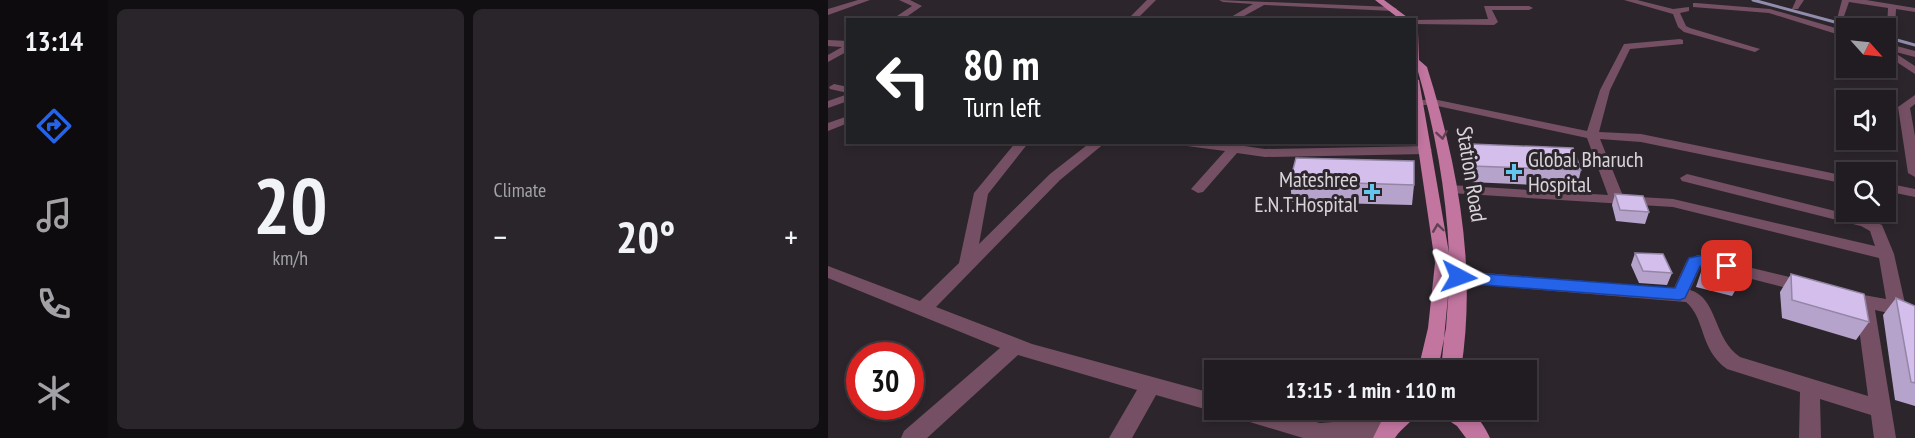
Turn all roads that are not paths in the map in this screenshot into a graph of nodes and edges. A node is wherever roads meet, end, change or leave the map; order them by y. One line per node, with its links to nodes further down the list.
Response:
1 (866, 0): 16 (street)
2 (903, 0): 19 (street)
3 (1152, 0): 20 (street)
4 (1223, 0): 10 (street)
5 (1378, 0): 15 (main road)
6 (1402, 0): 15 (street)
7 (1628, 0): 17 (street)
8 (1846, 0): 18 (street)
9 (1852, 0): 12 (street)
10 (1261, 3): 15 (street); 21 (street)
11 (1698, 3): 17 (street); 25 (street)
12 (1892, 7): 14 (street); 23 (street)
13 (1529, 8): 24 (street)
14 (1915, 10)
15 (1396, 11): 22 (main road)
16 (828, 12)
17 (1676, 12): 30 (street)
18 (1840, 17)
19 (898, 18)
20 (1133, 18)
21 (1234, 18)
22 (1405, 18)
23 (1892, 18)
24 (1416, 21)
25 (1836, 31)
26 (1680, 42): 45 (street)
27 (828, 43): 28 (street)
28 (846, 46)
29 (846, 47): 34 (street)
30 (1755, 49)
31 (1896, 50): 32 (street)
32 (1915, 54)
33 (1896, 56): 36 (street)
34 (828, 59)
35 (1416, 64): 39 (main road, Station Road)
36 (1915, 70)
37 (834, 87): 38 (street)
38 (846, 90)
39 (1420, 95): 45 (street); 51 (main road, Station Road); 56 (main road, Station Road, one-way to 56)
40 (846, 98): 42 (street)
41 (1915, 98): 52 (street)
42 (828, 105)
43 (846, 120): 44 (street)
44 (828, 127)
45 (1592, 135): 54 (street); 59 (street)
46 (1021, 144): 61 (street)
47 (1097, 144): 61 (street)
48 (1205, 144): 50 (street)
49 (1274, 148): 50 (street); 51 (street)
50 (1234, 149): 55 (street)
51 (1426, 150): 70 (main road, Station Road, one-way to 51)
52 (1915, 173)
53 (1687, 178): 60 (street)
54 (1836, 178)
55 (1198, 189)
56 (1450, 189): 59 (street); 63 (main road, Station Road)
57 (1896, 190): 58 (street)
58 (1915, 194)
59 (1617, 199): 60 (street)
60 (1886, 254): 67 (street)
61 (967, 262): 66 (street)
62 (828, 272): 66 (street)
63 (1459, 277): 64 (street); 71 (main road, Station Road)
64 (1680, 294): 65 (street); 73 (street)
65 (1864, 302): 67 (street); 75 (street)
66 (923, 309): 69 (street)
67 (1895, 309): 68 (street)
68 (1915, 320)
69 (1016, 346): 72 (street); 80 (street)
70 (1430, 360)
71 (1453, 360)
72 (1151, 385): 74 (street); 81 (street)
73 (1810, 387): 75 (street); 83 (street)
74 (1204, 400)
75 (1880, 409): 84 (street)
76 (1273, 420): 79 (street)
77 (1390, 420): 79 (street)
78 (1396, 420): 82 (main road)
79 (1326, 435)
80 (912, 438)
81 (1120, 438)
82 (1384, 438)
83 (1810, 438)
84 (1885, 438)

